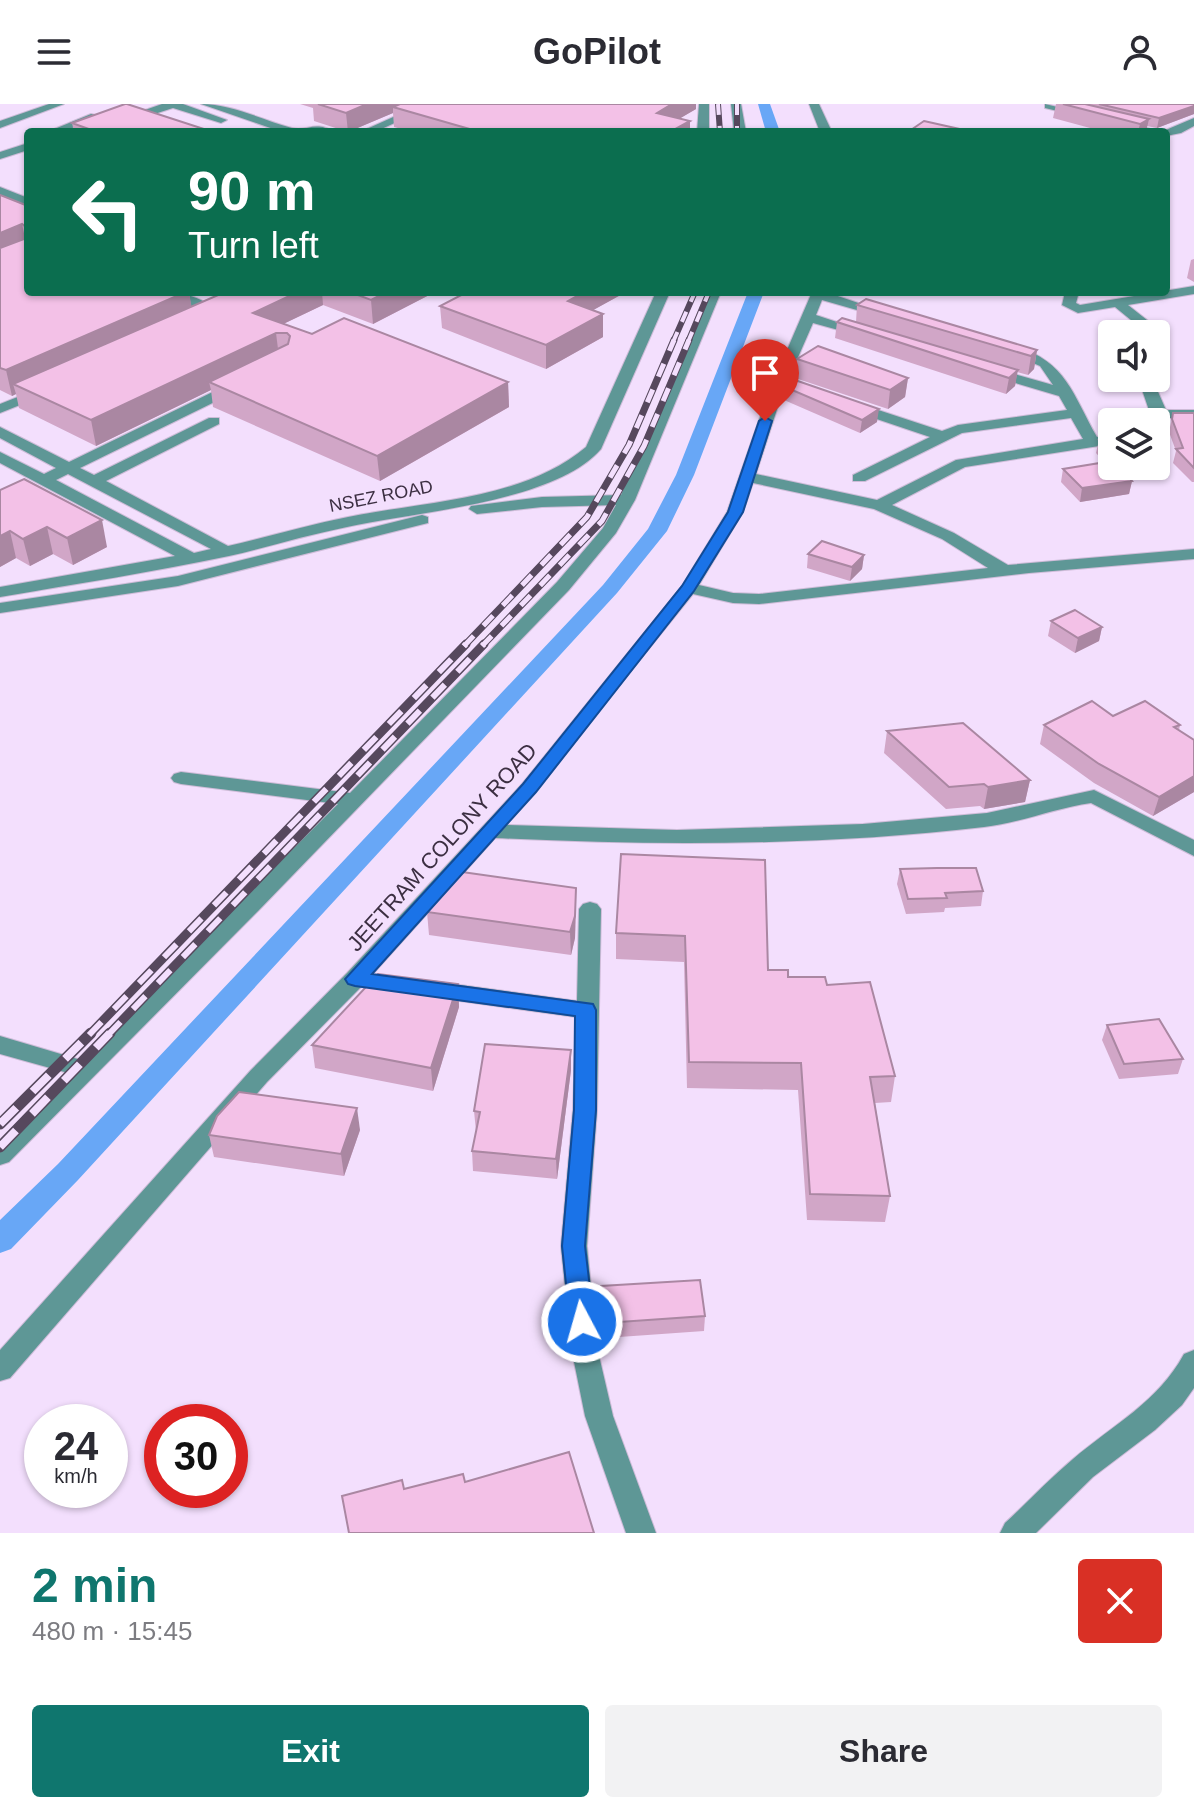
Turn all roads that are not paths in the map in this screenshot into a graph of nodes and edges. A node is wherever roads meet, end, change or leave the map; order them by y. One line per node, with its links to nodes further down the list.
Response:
1 (36, 104): 12 (street)
2 (59, 104): 17 (street)
3 (172, 104): 10 (street); 20 (street)
4 (206, 104): 21 (street)
5 (431, 104): 22 (street)
6 (704, 104): 23 (street)
7 (736, 104): 24 (street)
8 (814, 104): 25 (street)
9 (1049, 106): 13 (street)
10 (146, 114): 11 (street); 14 (street)
11 (130, 116): 18 (street); 19 (street)
12 (0, 117)
13 (1093, 117)
14 (159, 118)
15 (1108, 121): 26 (street)
16 (1194, 121): 27 (street)
17 (0, 125)
18 (63, 128)
19 (98, 128)
20 (247, 128)
21 (281, 128)
22 (375, 128)
23 (703, 128)
24 (739, 128)
25 (824, 128)
26 (1139, 128)
27 (1170, 132)
28 (24, 147): 29 (street)
29 (0, 156)
30 (0, 191): 31 (street)
31 (24, 200)
32 (1194, 290): 33 (street)
33 (1170, 294)
34 (179, 296): 45 (street)
35 (661, 296): 70 (street, NSEZ ROAD)
36 (712, 296): 68 (street)
37 (817, 296): 42 (street, JEETRAM COLONY ROAD)
38 (828, 296): 43 (street)
39 (1071, 296): 41 (street)
40 (1157, 296): 41 (street)
41 (1118, 303): 44 (street)
42 (808, 317): 46 (street); 64 (street, JEETRAM COLONY ROAD)
43 (903, 319)
44 (1139, 320)
45 (191, 325)
46 (869, 335)
47 (1004, 347): 51 (street)
48 (975, 366): 51 (street)
49 (242, 383): 63 (street)
50 (47, 389): 53 (street)
51 (1067, 394): 54 (street)
52 (838, 401): 59 (street)
53 (1, 408)
54 (1077, 413): 59 (street); 61 (street)
55 (1170, 415): 56 (street)
56 (1193, 416)
57 (214, 421): 67 (street)
58 (0, 432): 63 (street)
59 (939, 435): 65 (street)
60 (1098, 441): 61 (street)
61 (1092, 442): 69 (street)
62 (0, 457): 66 (street)
63 (69, 467): 66 (street); 67 (street)
64 (747, 477): 69 (street); 74 (street, JEETRAM COLONY ROAD)
65 (859, 478)
66 (44, 480): 72 (street)
67 (96, 480): 70 (street)
68 (627, 500): 76 (street); 78 (street)
69 (879, 505): 73 (street)
70 (226, 551): 72 (street, NSEZ ROAD)
71 (1194, 554): 73 (street)
72 (191, 558): 75 (street, NSEZ ROAD)
73 (1005, 571): 74 (street)
74 (689, 588): 79 (street, JEETRAM COLONY ROAD)
75 (0, 592)
76 (0, 608)
77 (181, 778): 78 (street)
78 (354, 800): 85 (street)
79 (490, 831): 80 (street); 82 (street, JEETRAM COLONY ROAD)
80 (1194, 849)
81 (590, 909): 83 (street)
82 (355, 979): 83 (street); 88 (street, JEETRAM COLONY ROAD)
83 (585, 1010): 89 (street)
84 (0, 1045): 85 (street)
85 (85, 1070): 86 (street)
86 (0, 1155)
87 (1194, 1362): 90 (street)
88 (0, 1369)
89 (641, 1533)
90 (1015, 1533)

